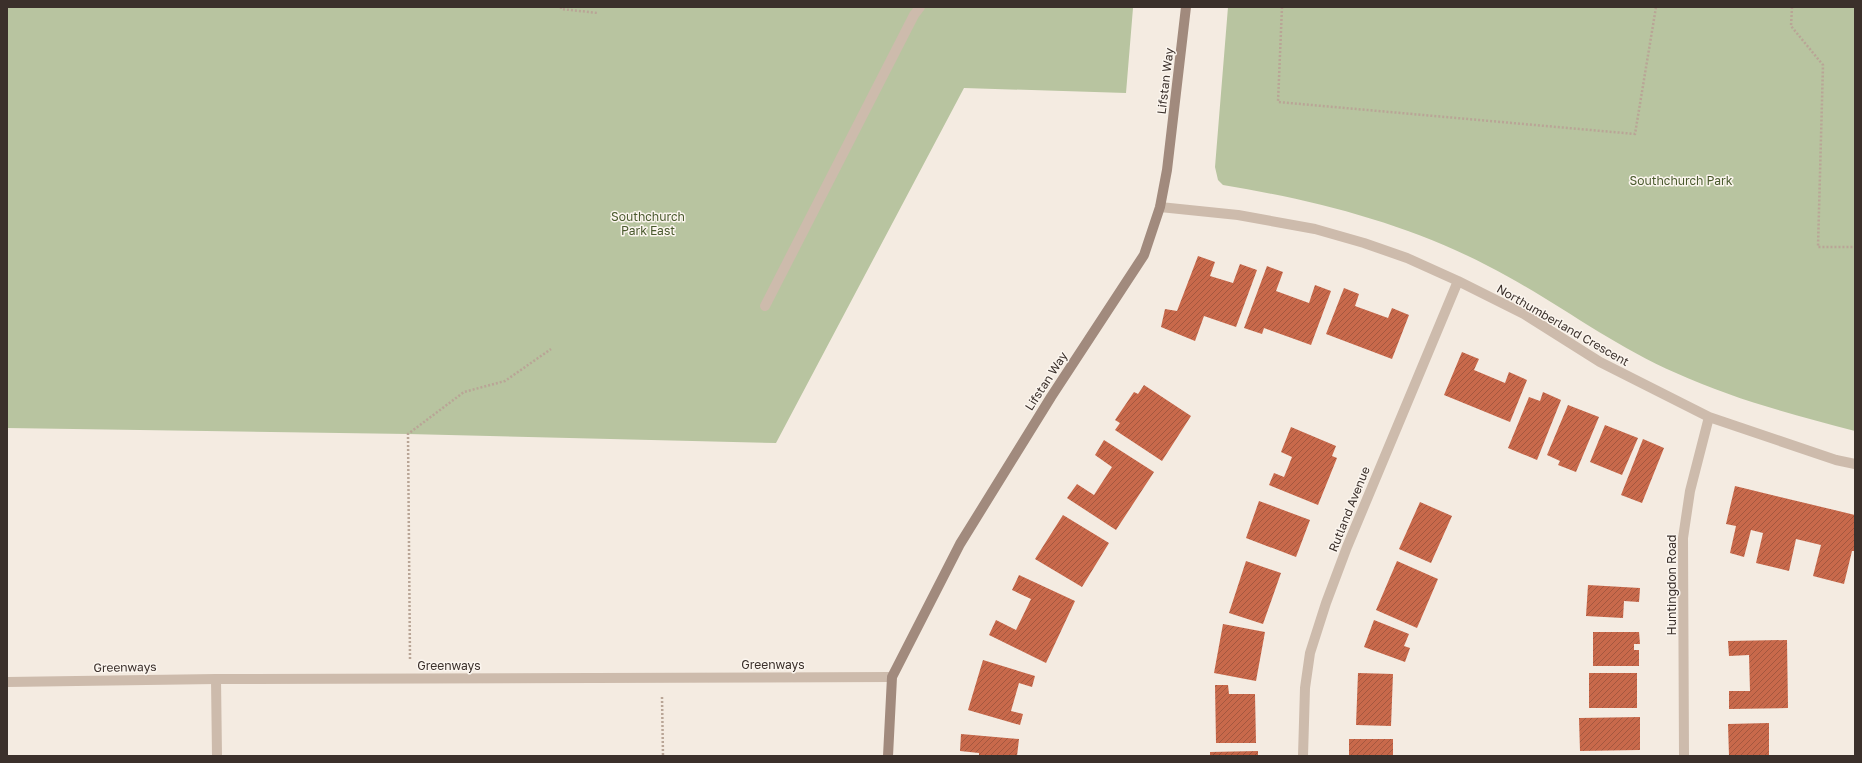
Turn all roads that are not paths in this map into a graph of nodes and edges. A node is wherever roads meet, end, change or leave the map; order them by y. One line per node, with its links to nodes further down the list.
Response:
1 (920, 7): 5 (street)
2 (1186, 7): 3 (street, Lifstan Way)
3 (1160, 207): 4 (street, Northumberland Crescent); 8 (street, Lifstan Way)
4 (1458, 281): 6 (street, Northumberland Crescent); 13 (street, Rutland Avenue)
5 (765, 306)
6 (1709, 417): 7 (street, Northumberland Crescent); 14 (street, Huntingdon Road)
7 (1855, 464)
8 (892, 677): 9 (street, Greenways); 12 (street, Lifstan Way)
9 (216, 679): 10 (street, Greenways); 11 (street)
10 (7, 682)
11 (217, 756)
12 (888, 756)
13 (1303, 756)
14 (1684, 756)

